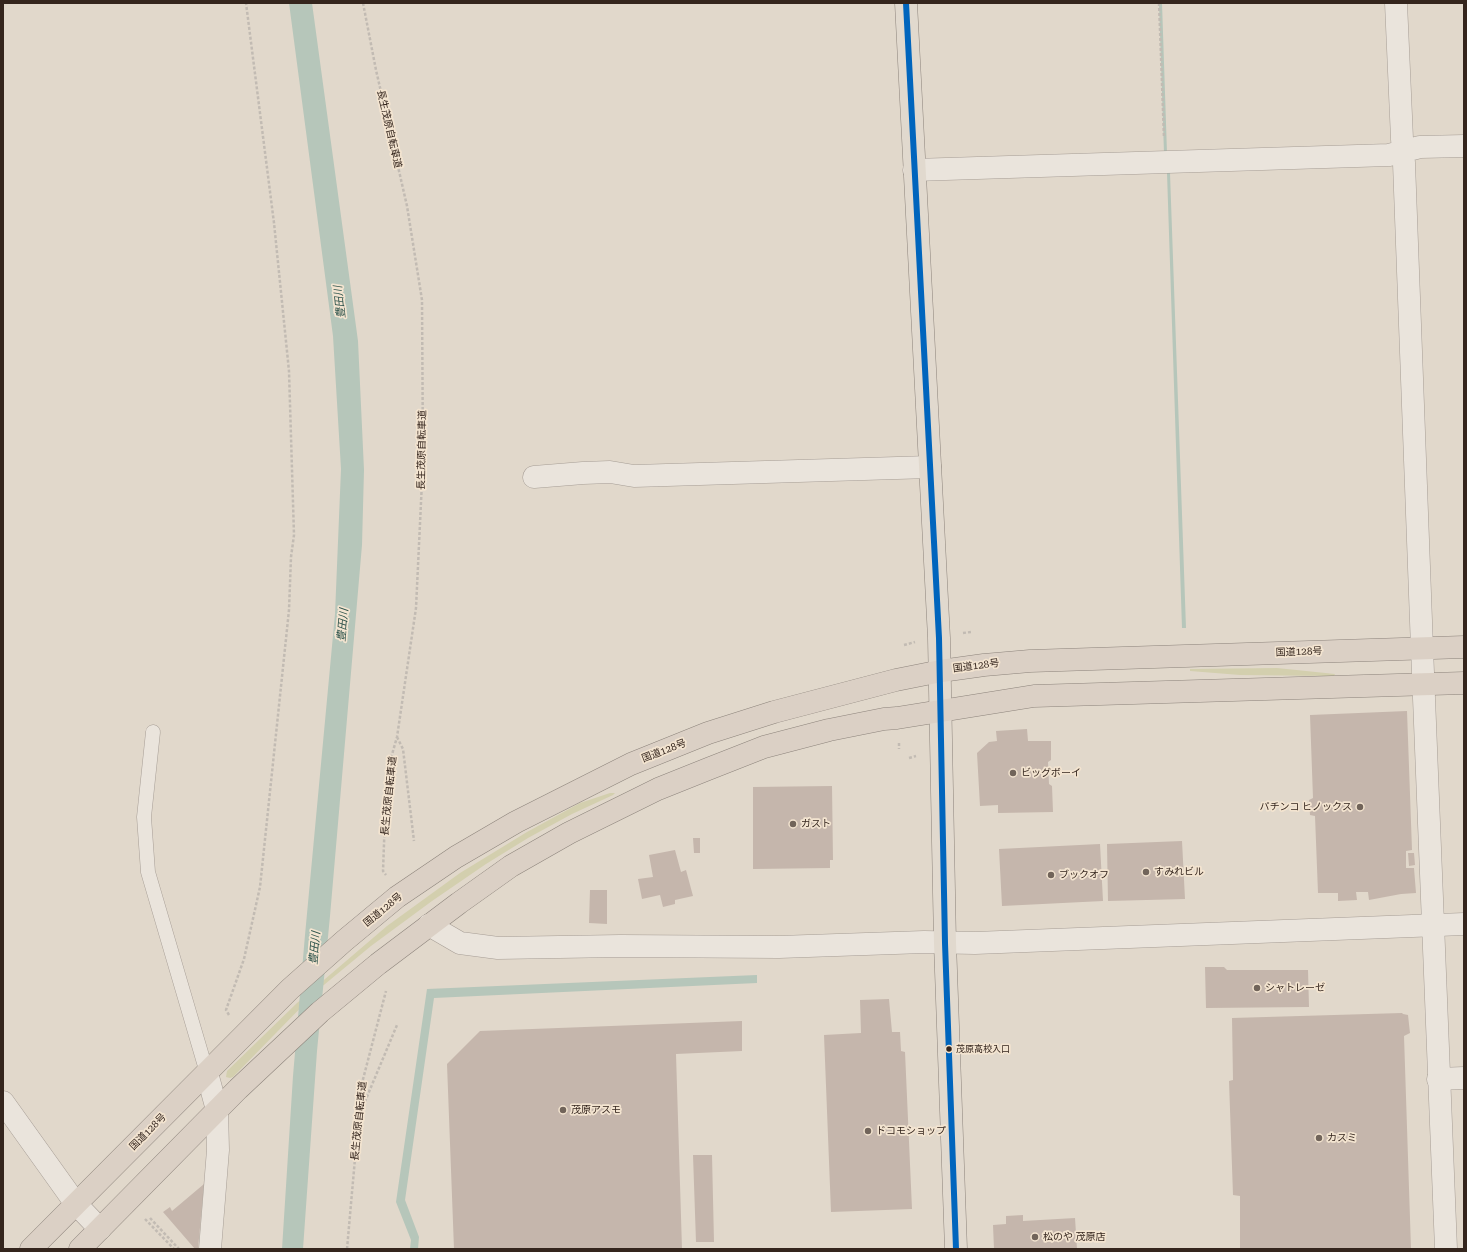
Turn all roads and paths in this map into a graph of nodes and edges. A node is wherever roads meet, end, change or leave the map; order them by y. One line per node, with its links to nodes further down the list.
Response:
1 (246, 3): 28 (path)
2 (363, 3): 19 (path, 長生茂原自転車道)
3 (906, 3): 9 (main road)
4 (1159, 3): 6 (path)
5 (1396, 3): 8 (street)
6 (1164, 145)
7 (1464, 146): 8 (street)
8 (1404, 151): 9 (street); 13 (street)
9 (914, 170): 10 (main road)
10 (930, 467): 11 (street); 14 (main road)
11 (534, 477)
12 (1464, 647): 13 (highway, 国道128号)
13 (1422, 648): 14 (highway, 国道128号); 16 (street)
14 (941, 671): 17 (main road); 21 (highway, 国道128号)
15 (1464, 683): 16 (highway)
16 (1424, 684): 17 (highway); 24 (street)
17 (941, 711): 23 (highway); 25 (main road)
18 (154, 732): 29 (lane)
19 (397, 737): 20 (path); 21 (path, 長生茂原自転車道)
20 (414, 841)
21 (393, 901): 28 (highway, 国道128号)
22 (1464, 924): 24 (street)
23 (429, 925): 25 (street); 33 (highway)
24 (1433, 925): 25 (street); 30 (street)
25 (945, 943): 45 (main road)
26 (387, 986): 34 (path, 長生茂原自転車道)
27 (397, 1025): 34 (path)
28 (238, 1026): 29 (highway, 国道128号)
29 (207, 1072): 33 (street); 35 (highway, 国道128号)
30 (1438, 1078): 31 (street); 46 (street)
31 (1464, 1078)
32 (3, 1102): 35 (street)
33 (218, 1110): 38 (highway); 43 (street)
34 (360, 1114): 44 (path, 長生茂原自転車道)
35 (76, 1204): 38 (street); 39 (highway, 国道128号)
36 (142, 1216): 41 (path)
37 (150, 1218): 42 (path)
38 (100, 1229): 40 (highway)
39 (31, 1249)
40 (80, 1249)
41 (174, 1249)
42 (178, 1249)
43 (210, 1249)
44 (347, 1249)
45 (956, 1249)
46 (1446, 1249)

